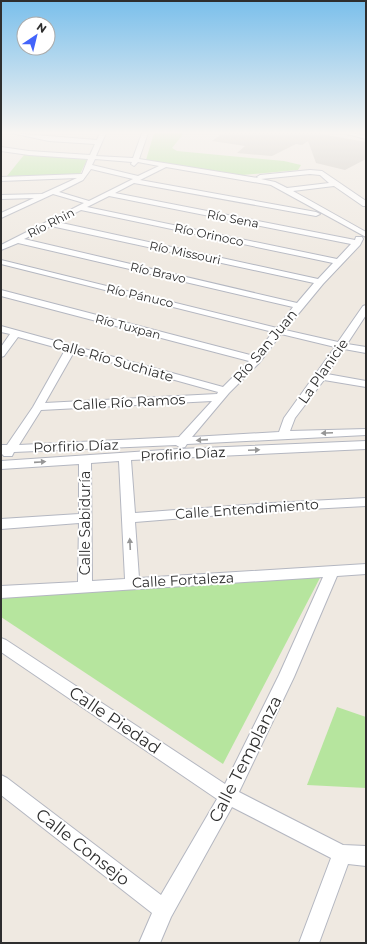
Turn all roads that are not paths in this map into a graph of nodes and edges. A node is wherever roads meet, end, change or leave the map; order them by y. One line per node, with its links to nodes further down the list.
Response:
1 (55, 177): 10 (street)
2 (82, 177): 14 (street)
3 (129, 177): 11 (street)
4 (140, 177): 11 (street, Río Rhin)
5 (211, 177): 20 (street)
6 (241, 177): 9 (street)
7 (259, 177): 9 (street)
8 (327, 177): 12 (street)
9 (248, 178): 13 (street)
10 (1, 179)
11 (136, 179): 15 (street, Río Rhin); 20 (street)
12 (335, 184): 13 (street); 18 (street)
13 (288, 190): 23 (street)
14 (50, 194): 16 (street); 17 (street); 21 (street)
15 (108, 194): 17 (street, Río Rhin); 23 (street, Río Sena)
16 (1, 197)
17 (90, 203): 19 (street, Río Rhin)
18 (366, 204)
19 (80, 208): 22 (street, Río Rhin); 27 (street, Río Orinoco)
20 (316, 214): 23 (street)
21 (1, 216)
22 (50, 223): 24 (street, Río Rhin); 28 (street, Río Missouri)
23 (362, 238): 27 (street, Río San Juan)
24 (18, 240): 25 (street, Río Rhin); 30 (street, Río Bravo)
25 (1, 248)
26 (1, 262): 34 (street, Río Pánuco)
27 (338, 262): 28 (street, Río San Juan)
28 (320, 282): 30 (street, Río San Juan)
29 (1, 293): 40 (street, Río Tuxpan)
30 (299, 306): 34 (street, Río San Juan)
31 (366, 308): 32 (street, La Planicie)
32 (362, 319): 36 (street, La Planicie)
33 (1, 330): 35 (street, Calle Río Suchiate)
34 (279, 331): 36 (street, Río Pánuco); 40 (street, Río San Juan)
35 (16, 333): 37 (street, Calle Río Suchiate); 39 (street)
36 (341, 346): 38 (street, Río Pánuco); 41 (street, La Planicie)
37 (71, 348): 43 (street, Calle Río Suchiate); 44 (street)
38 (366, 350)
39 (1, 354)
40 (256, 360): 43 (street, Río San Juan)
41 (321, 376): 42 (street); 46 (street, La Planicie)
42 (366, 384)
43 (223, 394): 44 (street, Calle Río Ramos); 47 (street, Río San Juan)
44 (38, 407): 49 (street)
45 (366, 432): 46 (street, Porfirio Díaz, one-way to 46)
46 (283, 435): 47 (street, Porfirio Díaz, one-way to 47)
47 (182, 441): 49 (street, Porfirio Díaz); 50 (street, Río San Juan)
48 (366, 445): 50 (street, Profirio Díaz, one-way to 48)
49 (6, 449): 53 (street)
50 (179, 453): 51 (street, Profirio Díaz)
51 (125, 457): 52 (street, Profirio Díaz); 56 (street)
52 (85, 459): 53 (street, Profirio Díaz, one-way to 52); 55 (street, Calle Sabiduría)
53 (1, 464)
54 (366, 502): 56 (street, Calle Entendimiento)
55 (86, 518): 57 (street); 61 (street, Calle Sabiduría)
56 (129, 518): 60 (street, one-way to 56)
57 (1, 524)
58 (366, 568): 59 (street, Calle Fortaleza)
59 (332, 572): 60 (street, Calle Fortaleza); 65 (street, Calle Templanza)
60 (132, 582): 61 (street, Calle Fortaleza)
61 (85, 587): 62 (street, Calle Fortaleza)
62 (1, 592)
63 (1, 644): 65 (street, Calle Piedad)
64 (1, 784): 68 (street, Calle Consejo)
65 (228, 796): 66 (street, Calle Piedad); 68 (street, Calle Templanza)
66 (342, 854): 67 (street); 70 (street)
67 (366, 856)
68 (164, 910): 69 (street, Calle Templanza)
69 (149, 943)
70 (310, 943)

